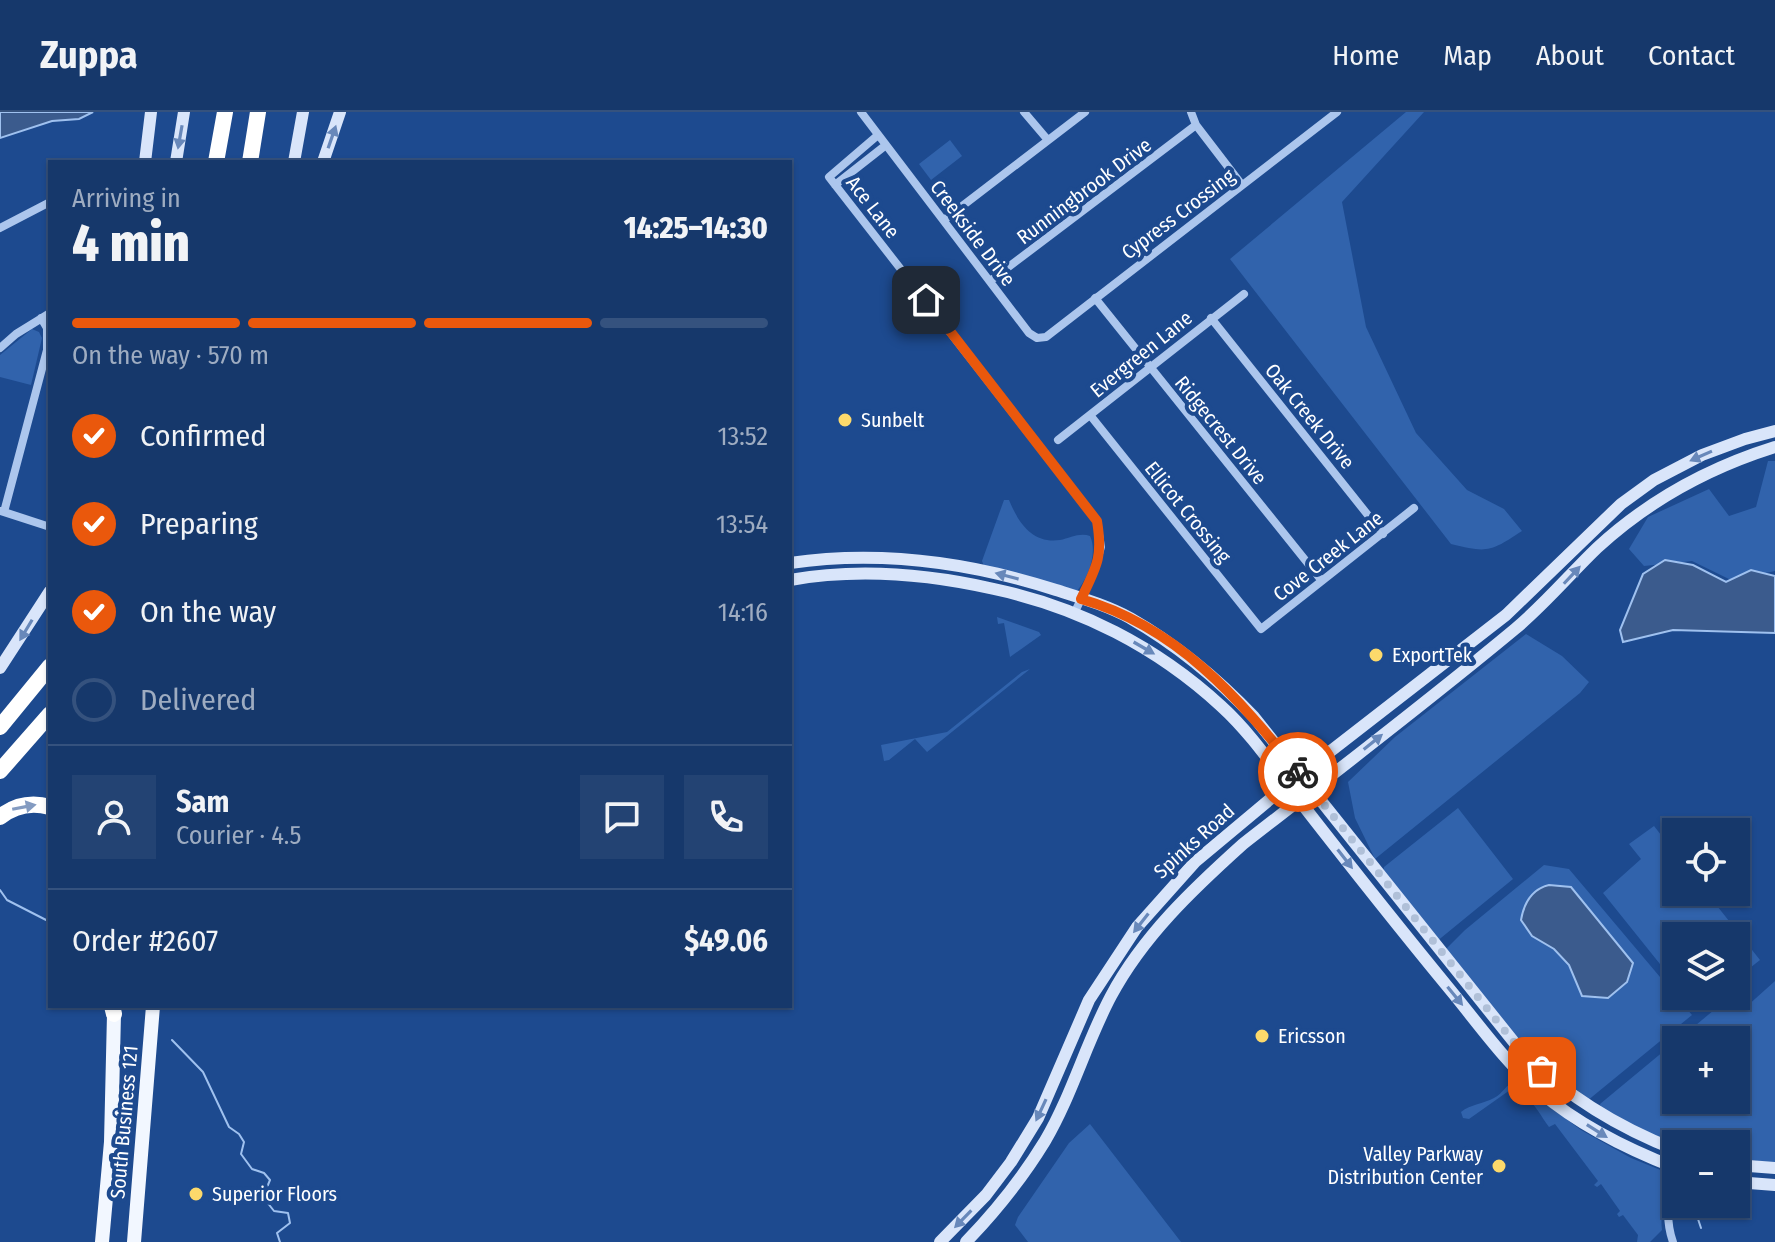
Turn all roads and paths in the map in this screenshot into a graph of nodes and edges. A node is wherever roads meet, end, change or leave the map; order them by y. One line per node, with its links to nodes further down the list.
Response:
1 (151, 112): 17 (main road)
2 (184, 112): 18 (main road, one-way to 18)
3 (225, 112): 19 (highway)
4 (258, 112): 14 (highway)
5 (303, 112): 22 (main road)
6 (340, 112): 23 (main road, one-way to 6)
7 (861, 112): 13 (street, Creekside Drive)
8 (1024, 112): 15 (street)
9 (1085, 112): 15 (street)
10 (1191, 112): 12 (street)
11 (1330, 114): 25 (street, Cypress Crossing)
12 (1196, 125): 25 (street); 29 (street, Runningbrook Drive)
13 (878, 135): 16 (street, Creekside Drive); 24 (street, Ace Lane)
14 (254, 137): 20 (highway); 21 (highway)
15 (1047, 139): 27 (street)
16 (886, 145): 24 (street); 27 (street, Creekside Drive)
17 (145, 160)
18 (176, 160)
19 (216, 160)
20 (250, 160)
21 (257, 160)
22 (294, 160)
23 (324, 160)
24 (835, 185): 51 (street, Ace Lane)
25 (1242, 185): 31 (street, Cypress Crossing)
26 (48, 203): 28 (street)
27 (944, 220): 29 (street, Creekside Drive)
28 (0, 228)
29 (990, 281): 34 (street, Creekside Drive)
30 (1244, 294): 33 (street, Evergreen Lane)
31 (1095, 298): 34 (street, Cypress Crossing); 36 (street, Ridgecrest Drive)
32 (46, 315): 35 (street); 42 (street)
33 (1211, 318): 36 (street, Evergreen Lane); 44 (street, Oak Creek Drive)
34 (1037, 338)
35 (1, 345)
36 (1150, 368): 37 (street, Evergreen Lane); 49 (street, Ridgecrest Drive)
37 (1090, 415): 39 (street, Evergreen Lane); 53 (street, Ellicot Crossing)
38 (1775, 431): 54 (main road, Spinks Road, one-way to 54)
39 (1058, 440)
40 (1775, 447): 55 (main road, Spinks Road, one-way to 40)
41 (1414, 508): 44 (street, Cove Creek Lane)
42 (2, 511): 43 (street)
43 (48, 526)
44 (1383, 534): 49 (street, Cove Creek Lane)
45 (874, 558): 46 (main road); 47 (main road); 51 (main road, one-way to 45)
46 (792, 563)
47 (875, 575): 48 (main road); 52 (main road)
48 (792, 580)
49 (1322, 581): 53 (street, Cove Creek Lane)
50 (48, 594): 56 (main road, one-way to 56)
51 (1081, 599): 52 (street, Ace Lane); 61 (main road)
52 (1074, 614): 62 (main road, one-way to 62)
53 (1261, 629)
54 (1464, 648): 55 (main road); 61 (main road, Spinks Road)
55 (1475, 661): 63 (main road, Spinks Road, one-way to 55)
56 (0, 668)
57 (48, 668): 59 (highway)
58 (48, 716): 60 (highway)
59 (0, 727)
60 (0, 771)
61 (1300, 776): 62 (main road, Spinks Road); 63 (main road)
62 (1287, 785): 64 (main road); 72 (main road, Spinks Road, one-way to 72)
63 (1312, 791): 64 (main road, Spinks Road); 67 (main road)
64 (1299, 800): 68 (main road, one-way to 68); 74 (main road, Spinks Road)
65 (48, 807): 66 (highway, one-way to 65)
66 (0, 817)
67 (1436, 947): 68 (main road); 71 (main road)
68 (1423, 957): 73 (main road, one-way to 73)
69 (153, 1008): 85 (main road, South Business 121)
70 (114, 1009): 84 (main road, South Business 121)
71 (1526, 1057): 73 (main road); 75 (main road)
72 (1061, 1062): 74 (main road); 81 (main road, Spinks Road, one-way to 81)
73 (1513, 1067): 76 (main road, one-way to 76)
74 (1078, 1070): 82 (main road, Spinks Road)
75 (1662, 1144)
76 (1662, 1162)
77 (1750, 1166): 78 (main road)
78 (1775, 1168)
79 (1750, 1183): 80 (main road)
80 (1775, 1185)
81 (986, 1195): 82 (main road); 86 (main road, Spinks Road, one-way to 86)
82 (999, 1204): 87 (main road, Spinks Road)
83 (1667, 1218): 88 (street)
84 (102, 1242)
85 (134, 1242)
86 (940, 1242)
87 (966, 1242)
88 (1673, 1242)

